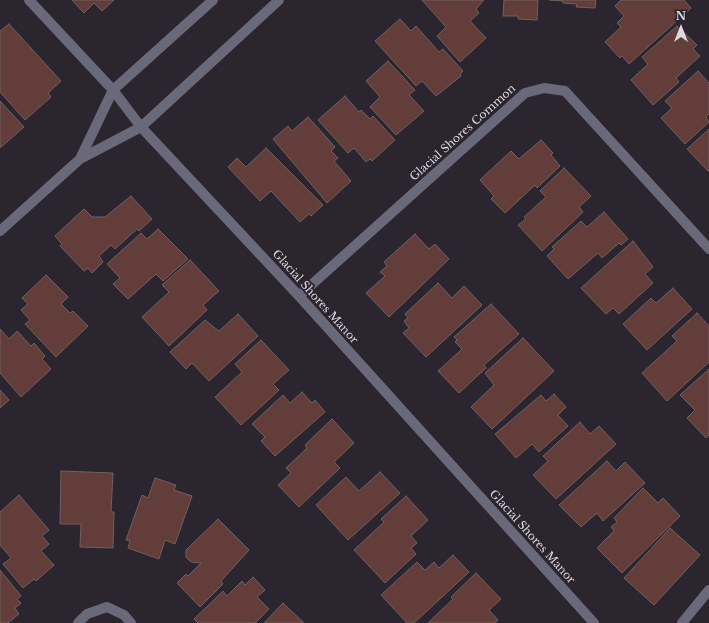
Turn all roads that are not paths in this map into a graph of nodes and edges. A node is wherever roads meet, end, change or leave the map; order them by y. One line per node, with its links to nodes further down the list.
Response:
1 (29, 0): 4 (street, Glacial Shores Manor)
2 (213, 0): 4 (street)
3 (279, 0): 5 (street)
4 (113, 90): 5 (street, Glacial Shores Manor); 6 (street)
5 (141, 127): 6 (street); 9 (street, Glacial Shores Manor)
6 (80, 159): 7 (street)
7 (0, 231)
8 (709, 249): 9 (street, Glacial Shores Common)
9 (299, 296): 13 (street, Glacial Shores Manor)
10 (709, 590): 14 (street)
11 (78, 623): 12 (street)
12 (131, 623)
13 (594, 623)
14 (682, 623)

